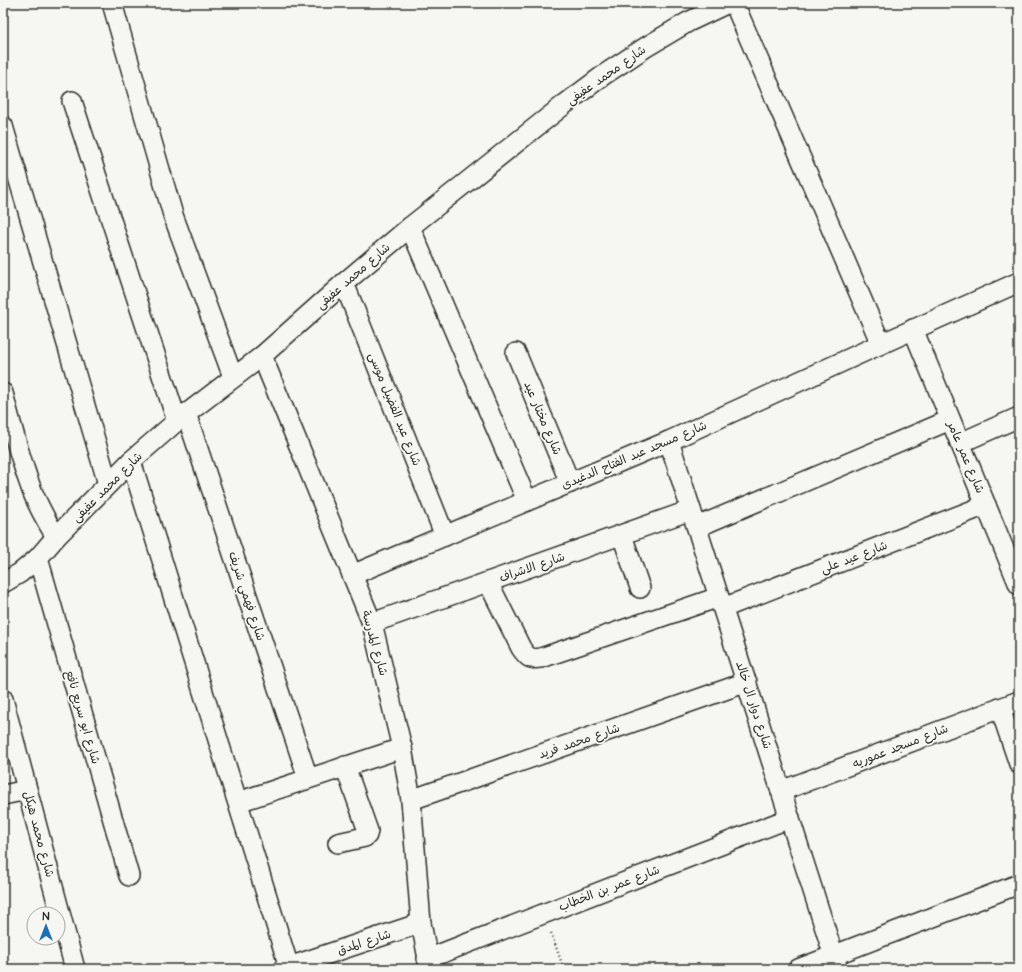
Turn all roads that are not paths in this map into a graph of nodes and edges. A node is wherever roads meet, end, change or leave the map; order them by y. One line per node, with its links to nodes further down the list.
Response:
1 (112, 3): 13 (street)
2 (728, 3): 6 (street, شارع محمد عفيفى)
3 (734, 3): 10 (street)
4 (72, 101): 15 (street, شارع فهمي شريف)
5 (3, 126): 22 (street)
6 (410, 227): 8 (street, شارع محمد عفيفى); 23 (street)
7 (1019, 282): 9 (street, شارع مسجد عبد الفتاح الدغيدى)
8 (344, 283): 12 (street, شارع محمد عفيفى); 27 (street, شارع عبد الفضيل موسى)
9 (913, 329): 10 (street, شارع مسجد عبد الفتاح الدغيدى); 17 (street, شارع عمر عامر)
10 (880, 344): 18 (street, شارع مسجد عبد الفتاح الدغيدى)
11 (516, 353): 21 (street, شارع مختار عيد)
12 (262, 356): 13 (street, شارع محمد عفيفى); 31 (street, شارع المدرسة)
13 (233, 377): 15 (street, شارع محمد عفيفى)
14 (3, 394): 28 (street)
15 (181, 417): 20 (street, شارع محمد عفيفى); 45 (street, شارع فهمي شريف)
16 (1019, 417): 19 (street)
17 (950, 420): 19 (street, شارع عمر عامر); 25 (street, شارع الاشراف)
18 (669, 441): 21 (street, شارع مسجد عبد الفتاح الدغيدى); 25 (street, شارع دوار ال خالد)
19 (960, 443): 24 (street, شارع عمر عامر)
20 (131, 461): 22 (street, شارع محمد عفيفى); 50 (street)
21 (570, 483): 23 (street, شارع مسجد عبد الفتاح الدغيدى)
22 (108, 484): 28 (street, شارع محمد عفيفى)
23 (527, 501): 27 (street, شارع مسجد عبد الفتاح الدغيدى)
24 (986, 505): 29 (street, شارع عمر عامر); 36 (street, شارع عيد على)
25 (694, 518): 26 (street, شارع الاشراف); 36 (street, شارع دوار ال خالد)
26 (622, 535): 33 (street, شارع الاشراف); 35 (street)
27 (445, 536): 31 (street, شارع مسجد عبد الفتاح الدغيدى)
28 (56, 537): 30 (street, شارع محمد عفيفى)
29 (1013, 551): 34 (street, شارع عمر عامر)
30 (38, 558): 32 (street, شارع محمد عفيفى); 53 (street, شارع ابو سريع نافع)
31 (352, 575): 37 (street, شارع المدرسة)
32 (3, 582)
33 (488, 582): 36 (street, شارع عيد على); 37 (street, شارع الاشراف)
34 (1019, 585)
35 (640, 588)
36 (721, 602): 38 (street, شارع دوار ال خالد)
37 (372, 623): 42 (street, شارع المدرسة)
38 (746, 682): 47 (street, شارع دوار ال خالد); 49 (street, شارع محمد فريد)
39 (3, 699): 46 (street, شارع محمد هيكل)
40 (1019, 701): 41 (street, شارع مسجد عموريه)
41 (1000, 708): 43 (street); 47 (street, شارع مسجد عموريه)
42 (402, 748): 44 (street); 49 (street, شارع المدرسة)
43 (1019, 764)
44 (345, 766): 45 (street); 52 (street)
45 (308, 778): 50 (street)
46 (27, 790): 48 (street); 59 (street, شارع محمد هيكل)
47 (781, 791): 51 (street, شارع دوار ال خالد)
48 (3, 795)
49 (411, 800): 55 (street, شارع المدرسة)
50 (238, 802): 58 (street)
51 (790, 818): 56 (street, شارع دوار ال خالد); 57 (street, شارع عمر بن الخطاب)
52 (338, 843)
53 (129, 876)
54 (1019, 884): 56 (street)
55 (421, 923): 57 (street, شارع المدرسة); 58 (street, شارع المدق)
56 (836, 962): 60 (street)
57 (429, 964)
58 (286, 968)
59 (75, 969)
60 (798, 969)

